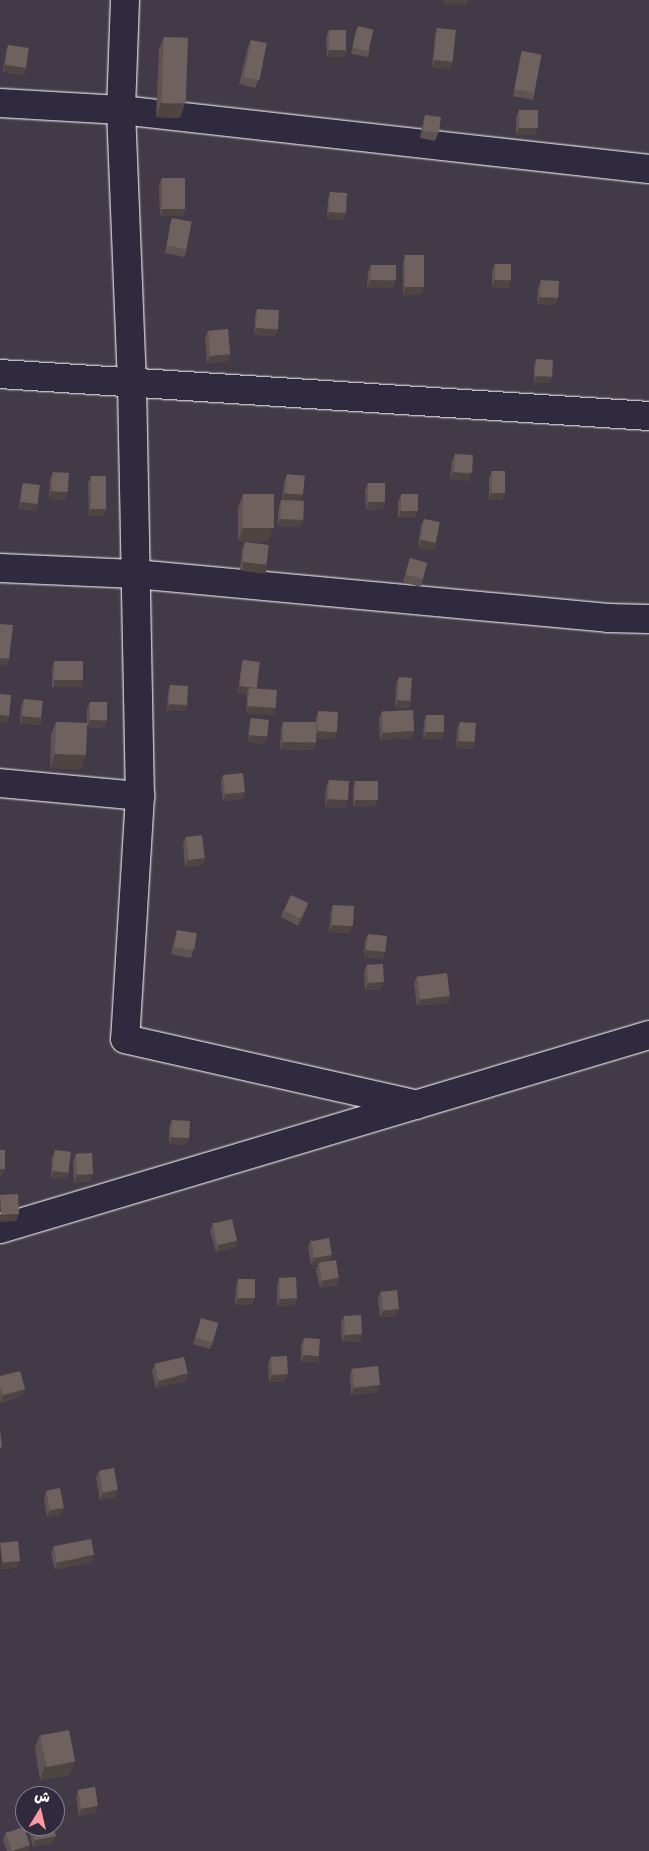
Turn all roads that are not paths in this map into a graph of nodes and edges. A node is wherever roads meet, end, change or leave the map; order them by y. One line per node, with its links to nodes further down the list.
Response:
1 (126, 0): 3 (street)
2 (0, 104): 3 (street)
3 (121, 110): 4 (street); 6 (street)
4 (649, 169)
5 (0, 374): 6 (street)
6 (132, 383): 7 (street); 9 (street)
7 (649, 416)
8 (0, 568): 9 (street)
9 (134, 574): 10 (street); 12 (street)
10 (649, 619)
11 (0, 783): 12 (street)
12 (140, 796): 14 (street)
13 (649, 1035): 14 (street)
14 (417, 1105): 15 (street)
15 (0, 1229)

